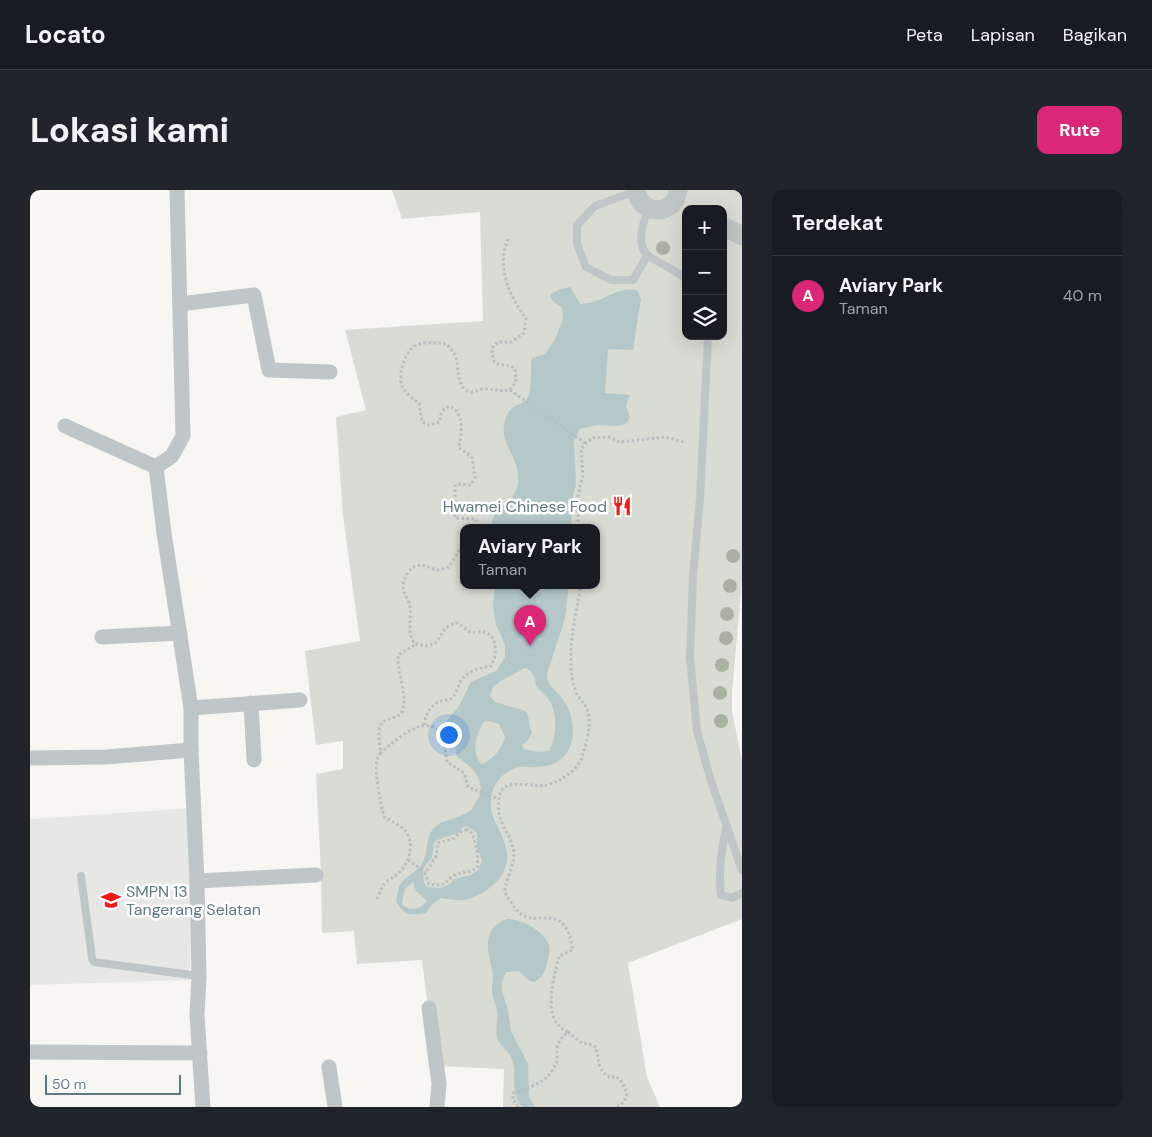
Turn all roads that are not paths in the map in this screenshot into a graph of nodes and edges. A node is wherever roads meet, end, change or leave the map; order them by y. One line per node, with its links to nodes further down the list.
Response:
1 (177, 190): 9 (street)
2 (636, 191): 4 (street); 7 (lane)
3 (680, 200): 4 (street)
4 (648, 208): 7 (lane)
5 (727, 228): 6 (street)
6 (742, 236)
7 (647, 256): 8 (lane)
8 (682, 276)
9 (180, 304): 11 (street); 13 (street)
10 (708, 340): 22 (lane)
11 (330, 372)
12 (64, 426): 13 (street)
13 (156, 467): 14 (street)
14 (180, 633): 15 (street); 18 (street)
15 (102, 637)
16 (300, 700): 17 (street)
17 (251, 703): 18 (street); 21 (street)
18 (191, 708): 19 (street)
19 (191, 750): 20 (street); 26 (street)
20 (30, 758)
21 (254, 760)
22 (726, 828): 23 (lane); 27 (lane)
23 (742, 870)
24 (316, 875): 26 (street)
25 (81, 876): 28 (lane)
26 (197, 881): 28 (street)
27 (742, 893)
28 (199, 976): 31 (street)
29 (429, 1008): 35 (street)
30 (30, 1052): 31 (street)
31 (200, 1054): 33 (street)
32 (329, 1067): 34 (street)
33 (203, 1107)
34 (334, 1107)
35 (437, 1107)

